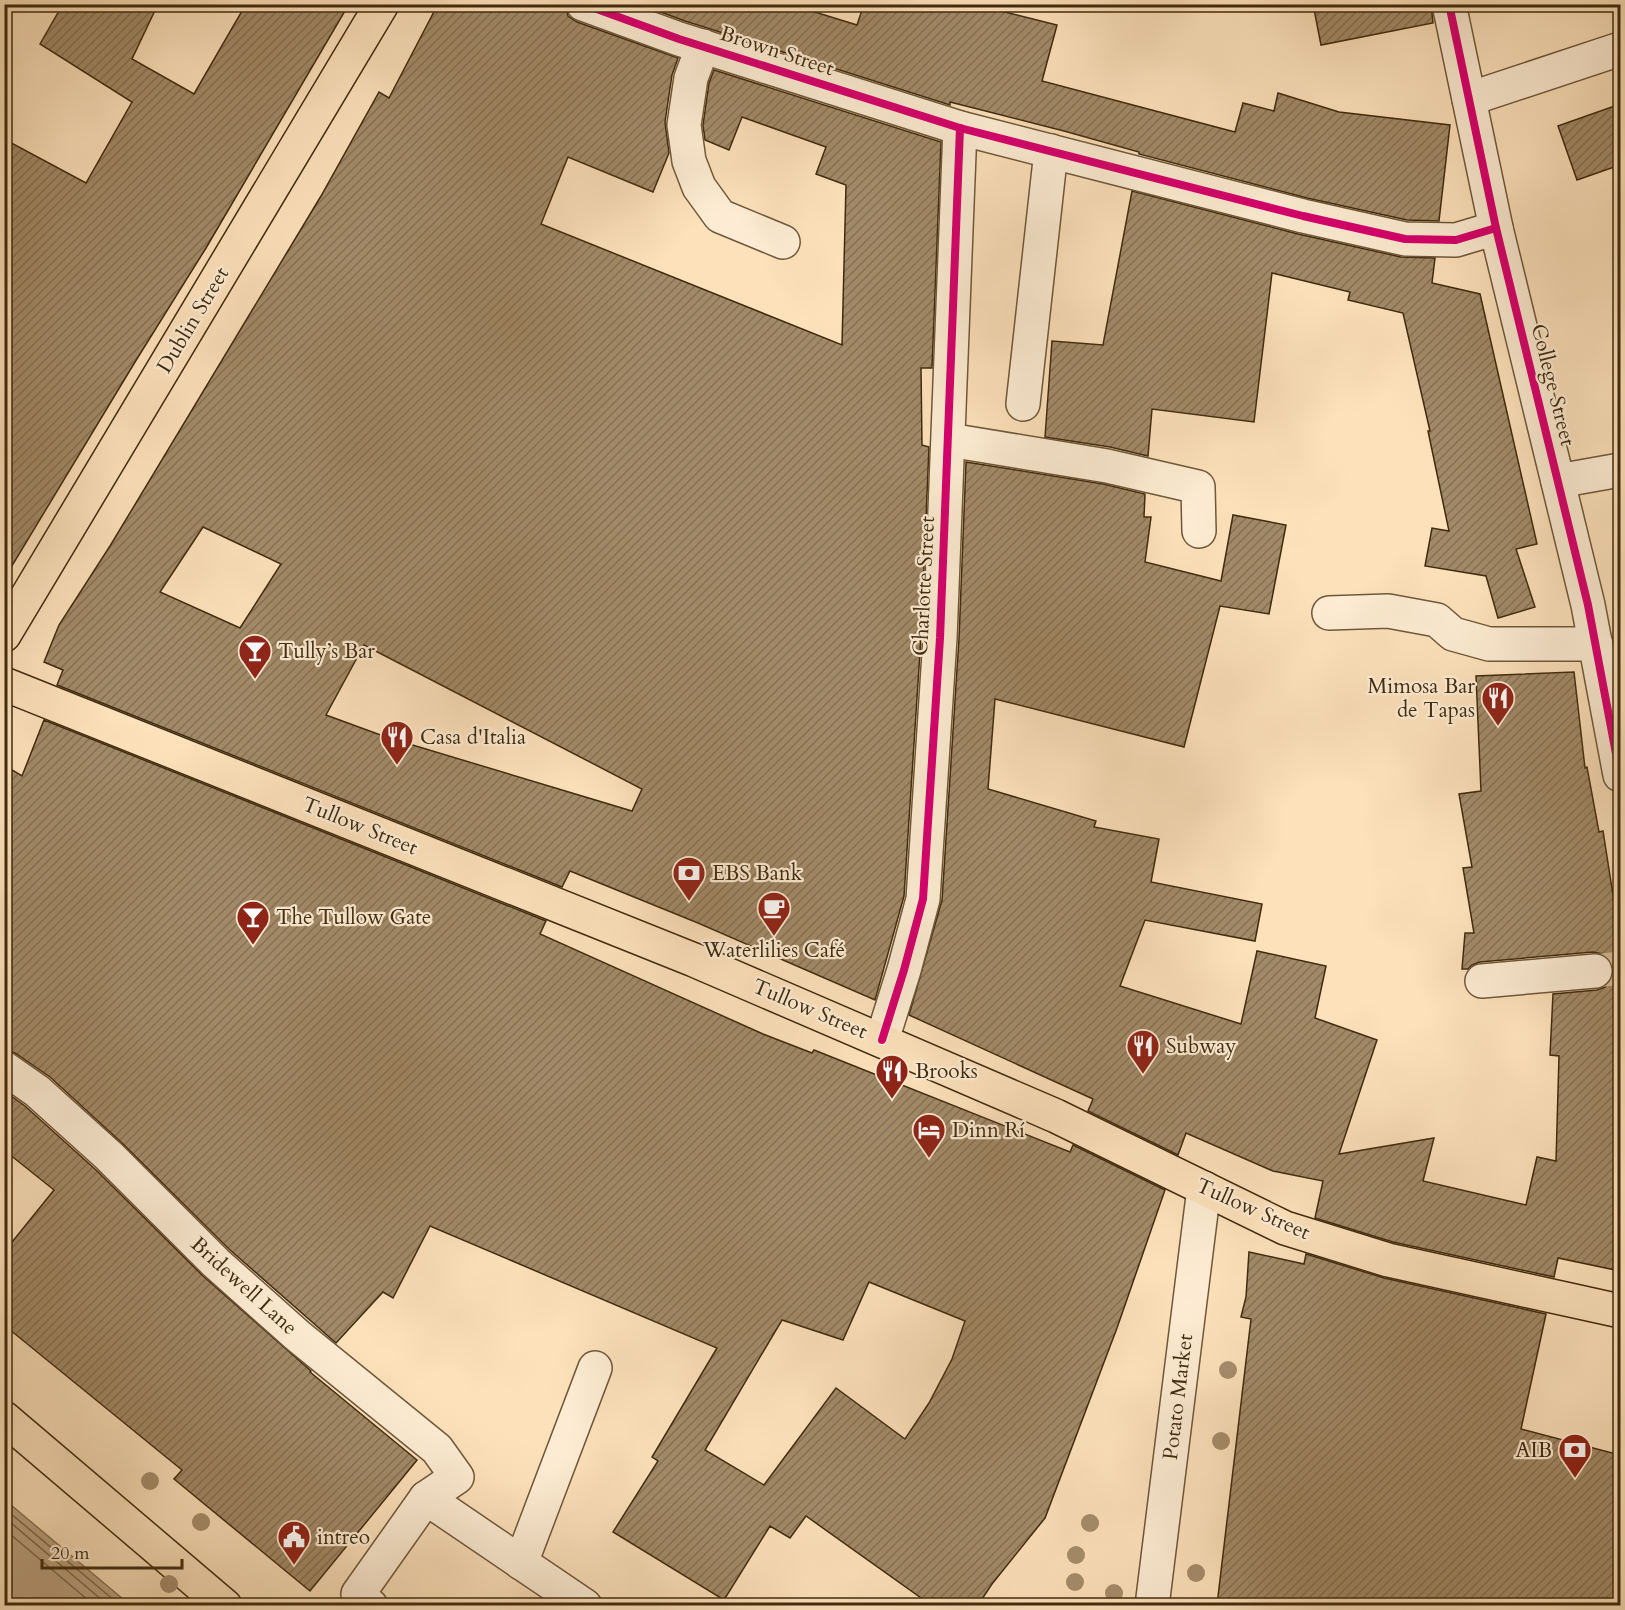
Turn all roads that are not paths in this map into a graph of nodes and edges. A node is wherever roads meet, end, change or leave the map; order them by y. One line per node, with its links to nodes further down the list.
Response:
1 (382, 4): 17 (main road, Dublin Street)
2 (583, 4): 4 (street, Brown Street)
3 (1449, 4): 6 (street, College Street)
4 (703, 46): 7 (street, Brown Street); 10 (street)
5 (1620, 49): 6 (street)
6 (1469, 99): 9 (street, College Street)
7 (960, 128): 8 (street, Brown Street); 12 (street, Charlotte Street)
8 (1051, 151): 9 (street, Brown Street); 11 (street)
9 (1496, 228): 14 (street, College Street)
10 (783, 242)
11 (1023, 404)
12 (949, 440): 15 (street); 23 (street, Charlotte Street)
13 (1620, 470): 14 (street)
14 (1558, 481): 18 (street, College Street)
15 (1199, 531)
16 (1329, 613): 18 (street)
17 (4, 635)
18 (1596, 644): 20 (street, College Street)
19 (4, 684): 23 (main road, Tullow Street)
20 (1620, 775)
21 (1595, 971): 22 (street)
22 (1482, 981)
23 (882, 1040): 25 (main road, Tullow Street)
24 (4, 1068): 29 (street, Bridewell Lane)
25 (1204, 1188): 26 (main road, Tullow Street); 34 (street, Potato Market)
26 (1620, 1311)
27 (596, 1368): 30 (street)
28 (4, 1418): 32 (main road)
29 (426, 1498): 30 (street); 31 (street)
30 (521, 1563): 33 (street)
31 (359, 1602)
32 (225, 1605)
33 (585, 1605)
34 (1152, 1605)

